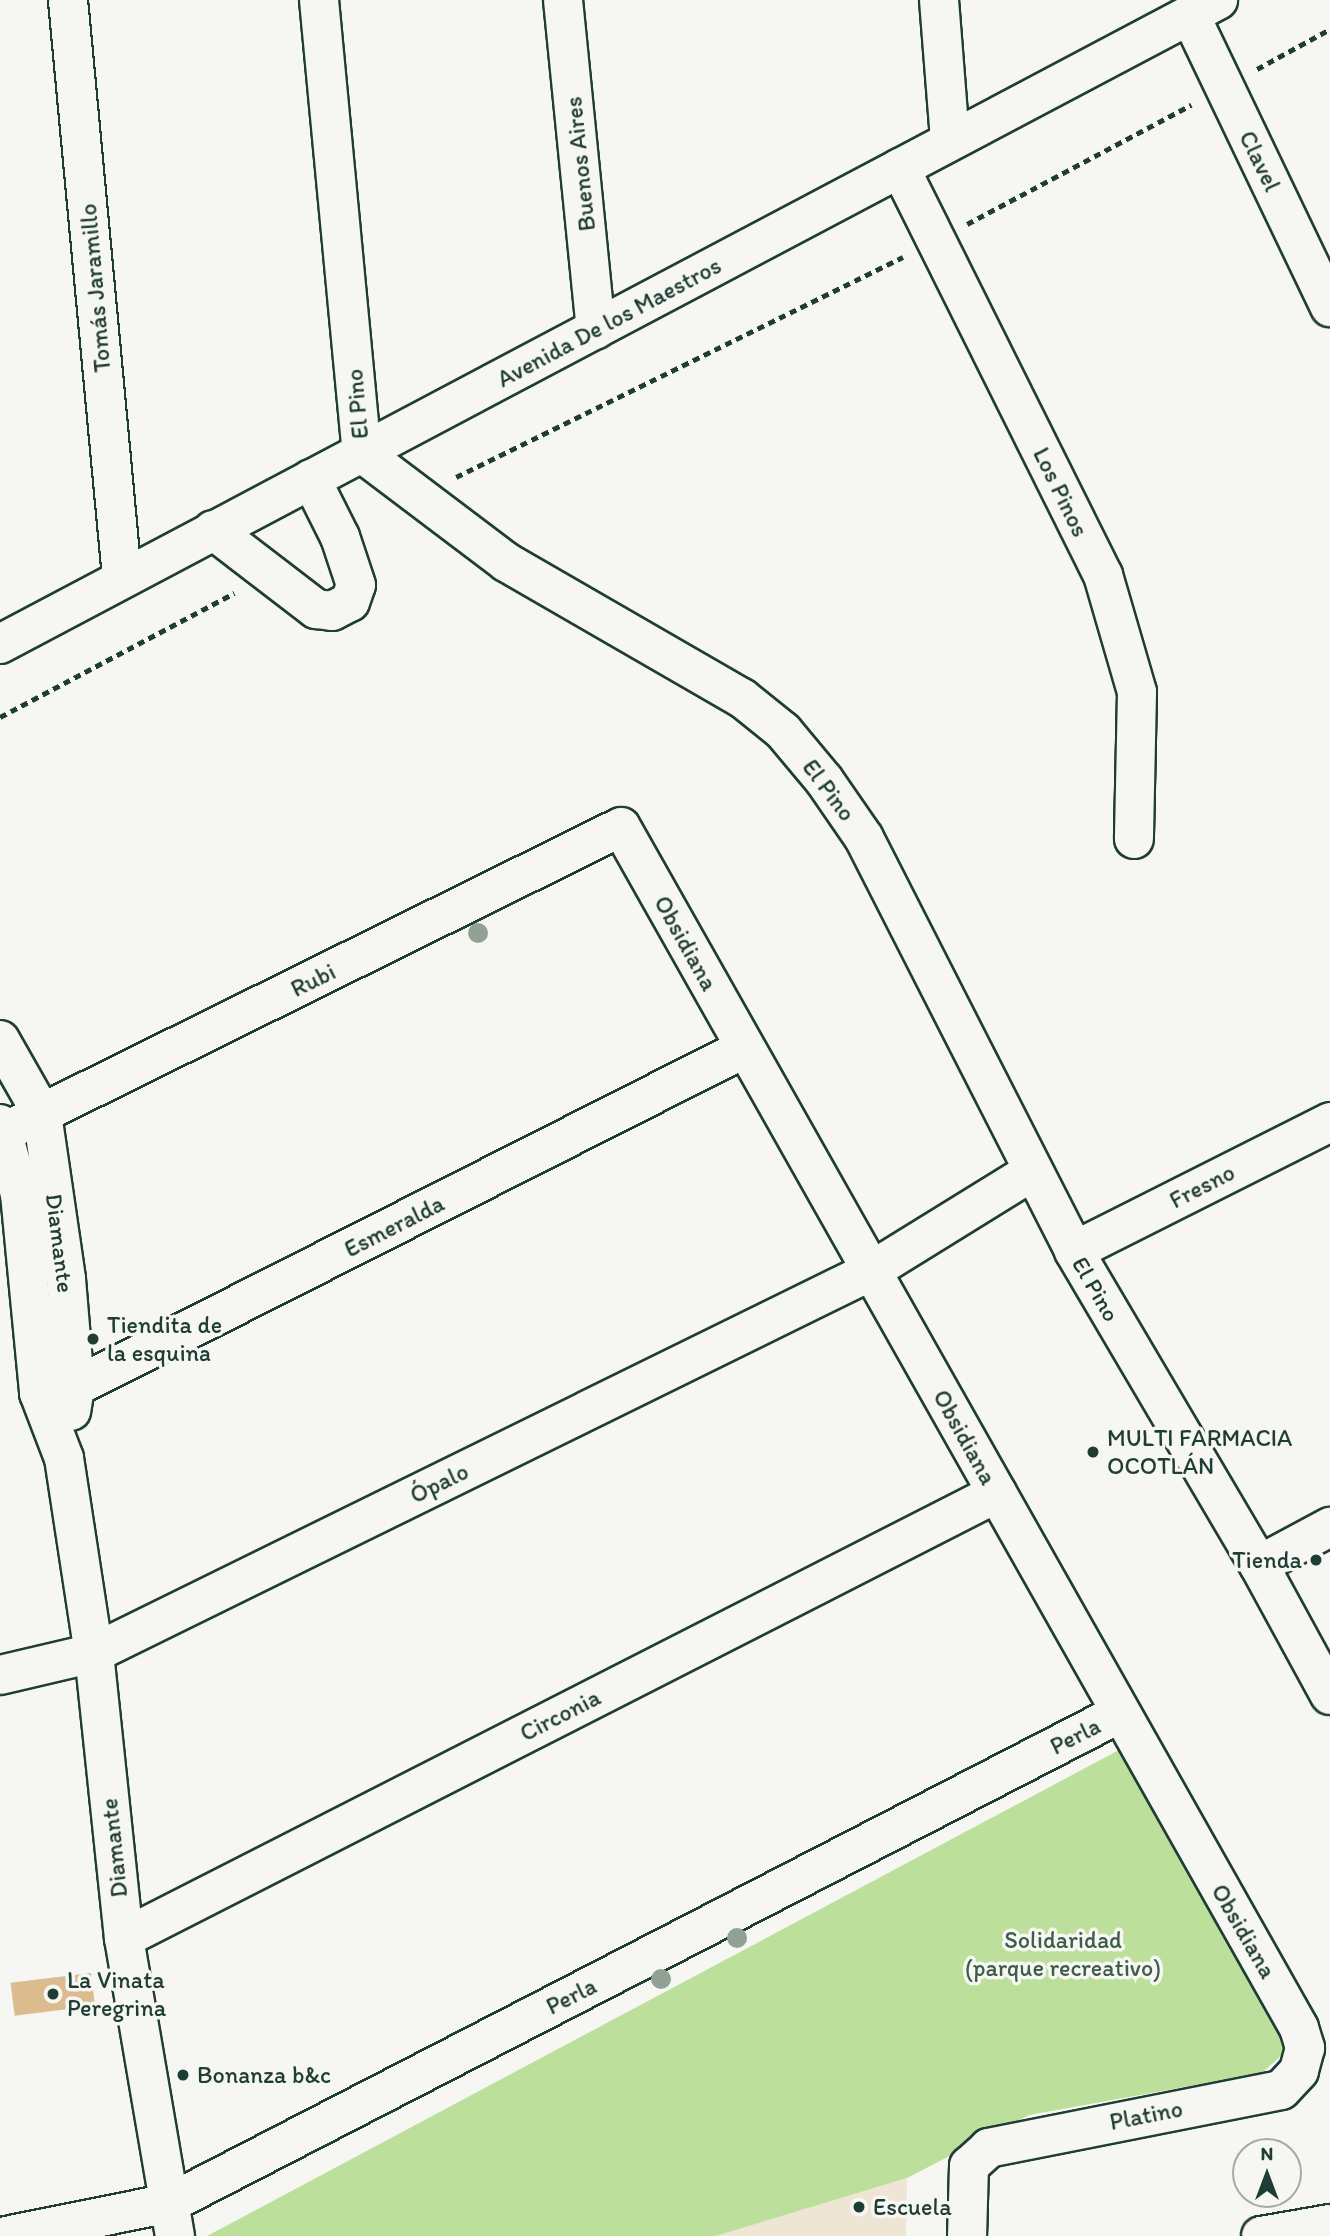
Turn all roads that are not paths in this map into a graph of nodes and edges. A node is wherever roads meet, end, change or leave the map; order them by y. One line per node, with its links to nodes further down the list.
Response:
1 (68, 0): 13 (street, Tomás Jaramillo)
2 (318, 0): 10 (street, El Pino)
3 (563, 0): 9 (street, Buenos Aires)
4 (939, 0): 6 (street)
5 (1204, 7): 6 (street, Avenida De los Maestros); 8 (street, Clavel)
6 (950, 141): 7 (street, Avenida De los Maestros)
7 (900, 168): 9 (street, Avenida De los Maestros); 16 (street, Los Pinos)
8 (1330, 307)
9 (596, 329): 10 (street, Avenida De los Maestros)
10 (362, 453): 11 (street, Avenida De los Maestros); 22 (street, El Pino)
11 (312, 479): 12 (street, Avenida De los Maestros); 12 (street)
12 (213, 530): 13 (street, Avenida De los Maestros)
13 (122, 577): 14 (street, Avenida De los Maestros)
14 (0, 644)
15 (621, 827): 18 (street, Obsidiana); 19 (street, Rubi)
16 (1134, 839)
17 (0, 1040): 19 (street, Diamante)
18 (746, 1048): 24 (street, Obsidiana); 25 (street, Esmeralda)
19 (42, 1114): 21 (street, Rubi); 25 (street, Diamante)
20 (1330, 1122): 23 (street, Fresno)
21 (2, 1128): 25 (street, Diamante)
22 (1033, 1171): 23 (street, El Pino); 24 (street, Ópalo)
23 (1074, 1251): 28 (street, El Pino)
24 (871, 1271): 26 (street, Obsidiana); 29 (street, Ópalo)
25 (57, 1390): 29 (street, Diamante)
26 (997, 1493): 32 (street, Obsidiana); 33 (street, Circonia)
27 (1330, 1527): 28 (street)
28 (1259, 1565): 31 (street, El Pino)
29 (94, 1653): 30 (street, Ópalo); 33 (street, Diamante)
30 (0, 1675)
31 (1330, 1695)
32 (1120, 1713): 34 (street, Obsidiana); 35 (street, Perla)
33 (124, 1938): 35 (street, Diamante)
34 (1305, 2048): 38 (street, Platino)
35 (172, 2219): 37 (street, Perla)
36 (1330, 2224): 39 (street)
37 (6, 2236)
38 (967, 2236)
39 (1261, 2236)

